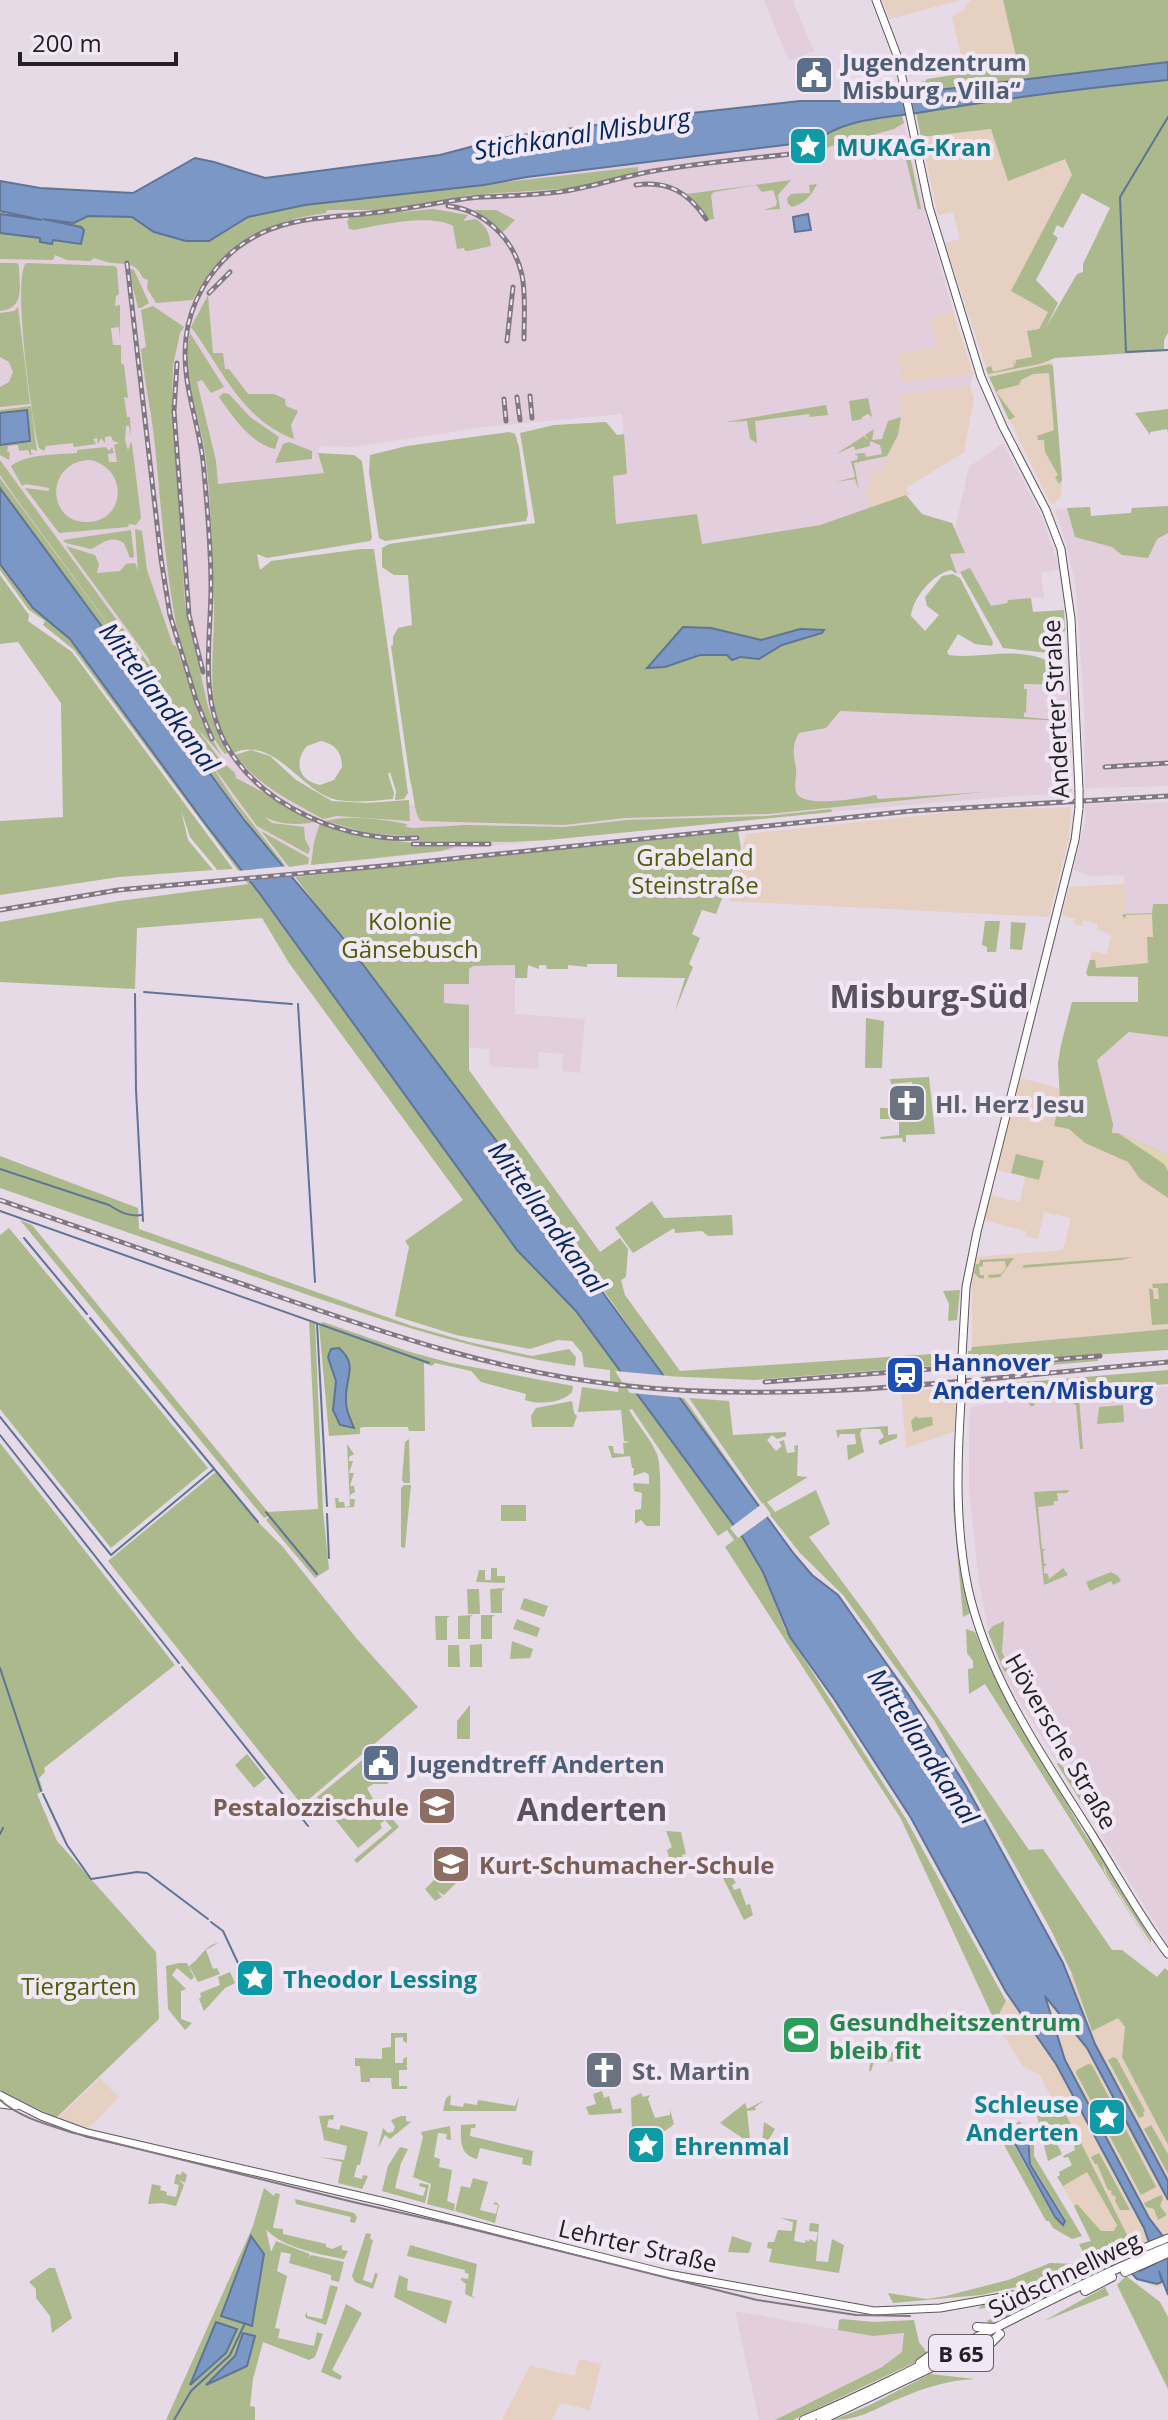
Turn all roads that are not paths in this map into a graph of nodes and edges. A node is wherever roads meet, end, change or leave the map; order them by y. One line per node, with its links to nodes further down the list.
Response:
1 (876, 0): 2 (main road, Anderter Straße, bridge)
2 (959, 1436): 3 (main road, Höversche Straße)
3 (1168, 1954)
4 (0, 2095): 6 (main road)
5 (0, 2104): 6 (main road)
6 (18, 2106): 10 (main road, Lehrter Straße)
7 (1168, 2238): 10 (main road, Lehrter Straße)
8 (1168, 2247): 10 (highway, Südschnellweg / B 65)
9 (1168, 2253): 10 (highway, Südschnellweg / B 65)
10 (1097, 2277): 12 (highway, Südschnellweg / B 65)
11 (977, 2327): 12 (highway)
12 (1000, 2330): 14 (highway); 15 (highway, Südschnellweg / B 65); 17 (highway, Südschnellweg / B 65)
13 (952, 2340): 15 (highway)
14 (990, 2344)
15 (915, 2370): 18 (highway, Südschnellweg / B 65)
16 (943, 2370): 17 (highway)
17 (926, 2371): 19 (highway, Südschnellweg / B 65)
18 (804, 2420)
19 (821, 2420)

